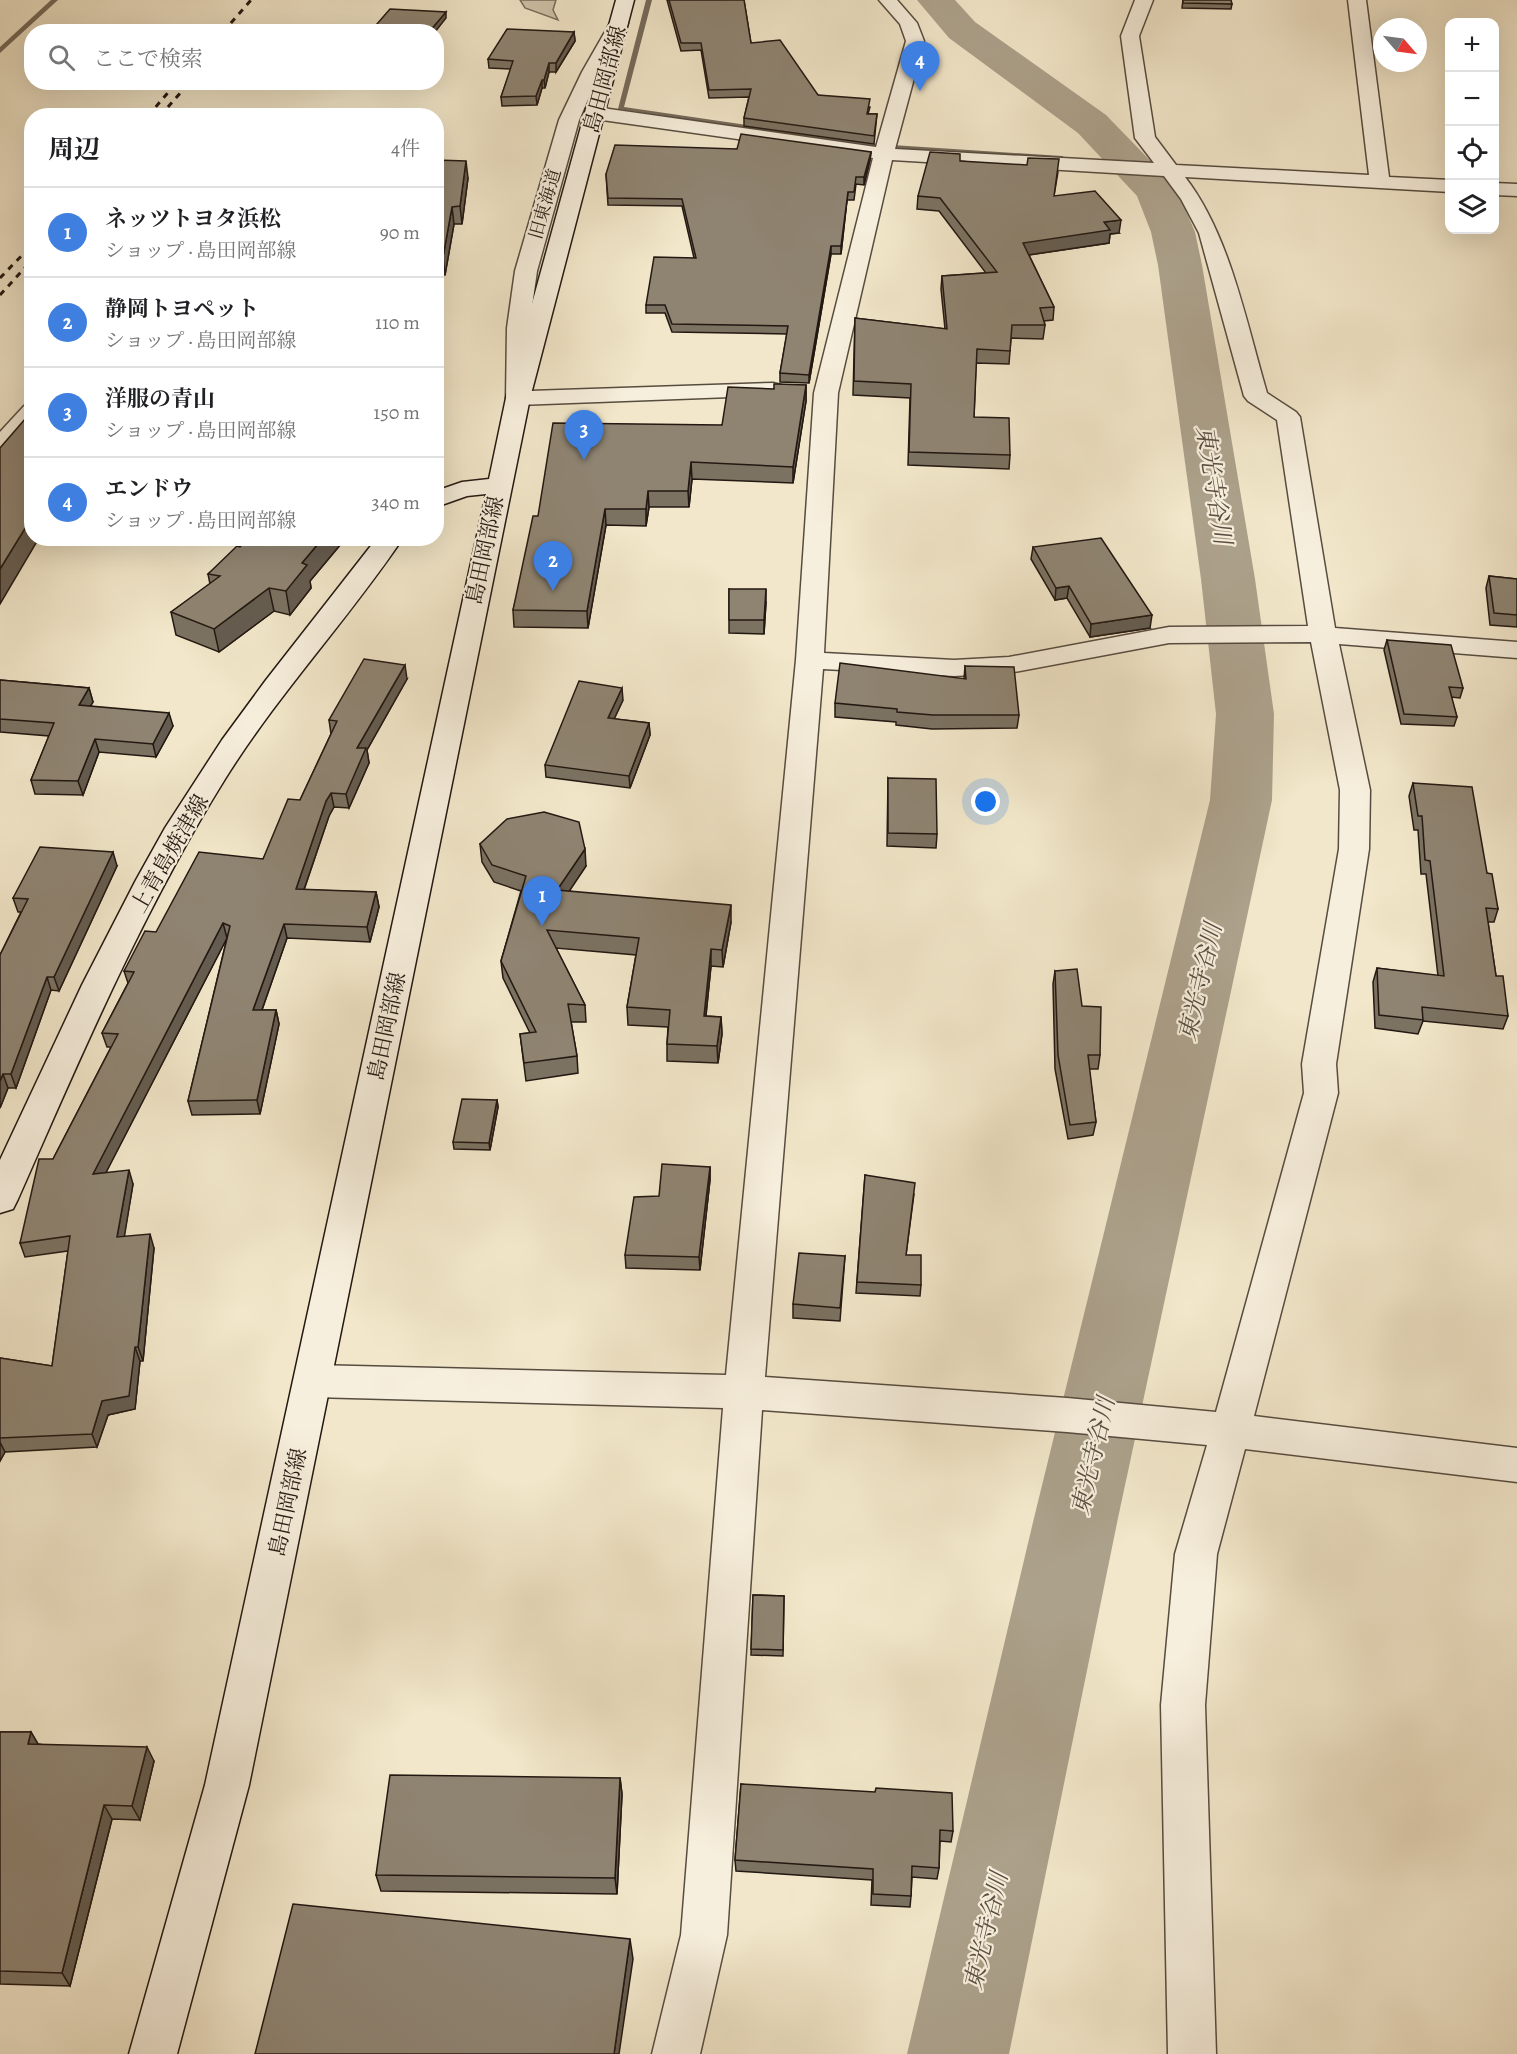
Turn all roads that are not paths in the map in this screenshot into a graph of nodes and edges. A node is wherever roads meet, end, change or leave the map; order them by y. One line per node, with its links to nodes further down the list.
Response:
1 (625, 0): 5 (street, 島田岡部線)
2 (888, 0): 7 (street)
3 (1144, 0): 8 (street)
4 (1357, 0): 9 (street)
5 (619, 23): 6 (street, 島田岡部線); 14 (street, 旧東海道)
6 (595, 113): 7 (street); 14 (street, 島田岡部線)
7 (884, 154): 8 (street); 13 (street)
8 (1164, 170): 9 (street); 20 (street)
9 (1380, 182): 10 (street)
10 (1445, 186)
11 (1499, 189): 12 (street)
12 (1517, 190)
13 (806, 392): 14 (street); 22 (street)
14 (518, 398): 17 (street, 島田岡部線)
15 (24, 420): 16 (street)
16 (0, 447)
17 (498, 485): 18 (street); 24 (street, 島田岡部線)
18 (444, 497)
19 (385, 546): 23 (street, 上青島焼津線)
20 (1315, 634): 21 (street); 22 (street); 26 (street)
21 (1517, 650)
22 (810, 660): 25 (street)
23 (0, 1200)
24 (314, 1381): 25 (street); 28 (street, 島田岡部線)
25 (744, 1392): 26 (street); 29 (street)
26 (1229, 1430): 27 (street); 30 (street)
27 (1517, 1465)
28 (153, 2054)
29 (676, 2054)
30 (1192, 2054)

